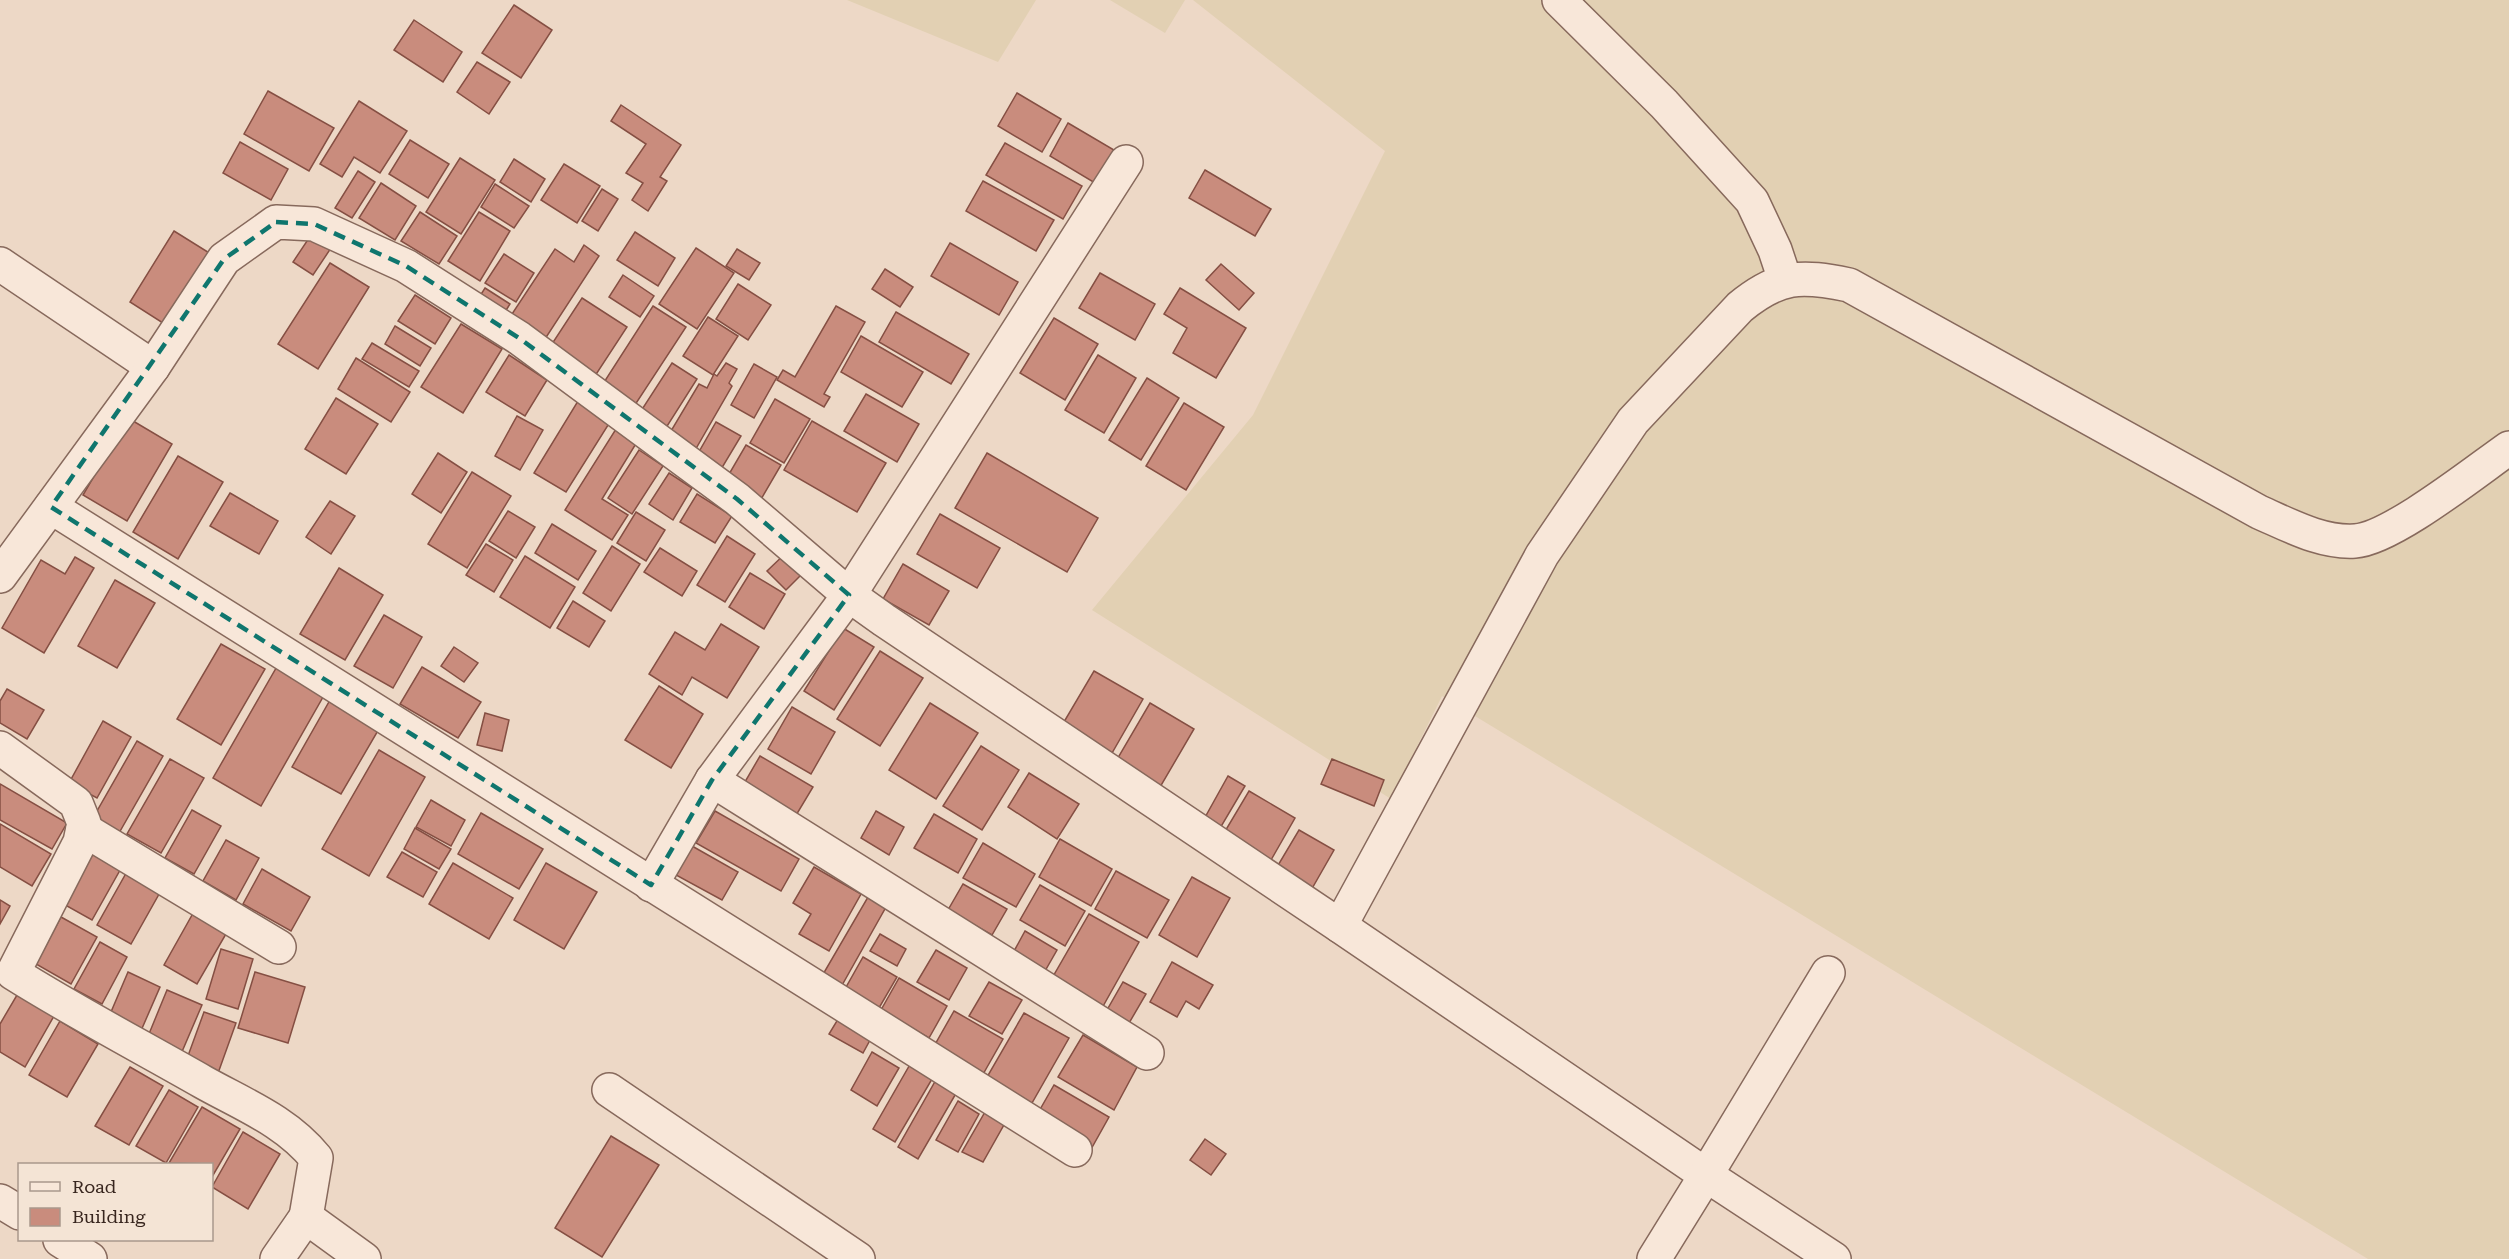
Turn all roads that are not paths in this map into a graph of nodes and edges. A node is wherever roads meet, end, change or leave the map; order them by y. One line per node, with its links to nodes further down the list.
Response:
1 (1559, 0): 4 (street)
2 (1126, 162): 9 (street)
3 (0, 264): 5 (street)
4 (1785, 280): 6 (street); 14 (street)
5 (153, 367): 7 (street); 9 (street)
6 (2509, 448)
7 (51, 507): 8 (street); 13 (street)
8 (0, 576)
9 (849, 596): 11 (street); 14 (street)
10 (0, 748): 12 (street)
11 (712, 780): 13 (street); 18 (street)
12 (83, 829): 15 (street); 16 (street)
13 (651, 885): 20 (street)
14 (1340, 926): 21 (street)
15 (279, 947)
16 (11, 951): 24 (street)
17 (1828, 973): 21 (street)
18 (1147, 1053)
19 (609, 1090): 29 (street)
20 (1075, 1150)
21 (1706, 1175): 30 (street); 31 (street)
22 (0, 1201): 23 (street)
23 (18, 1213)
24 (306, 1218): 27 (street); 28 (street)
25 (63, 1241): 26 (street)
26 (90, 1259)
27 (277, 1259)
28 (364, 1259)
29 (858, 1259)
30 (1654, 1259)
31 (1834, 1259)

